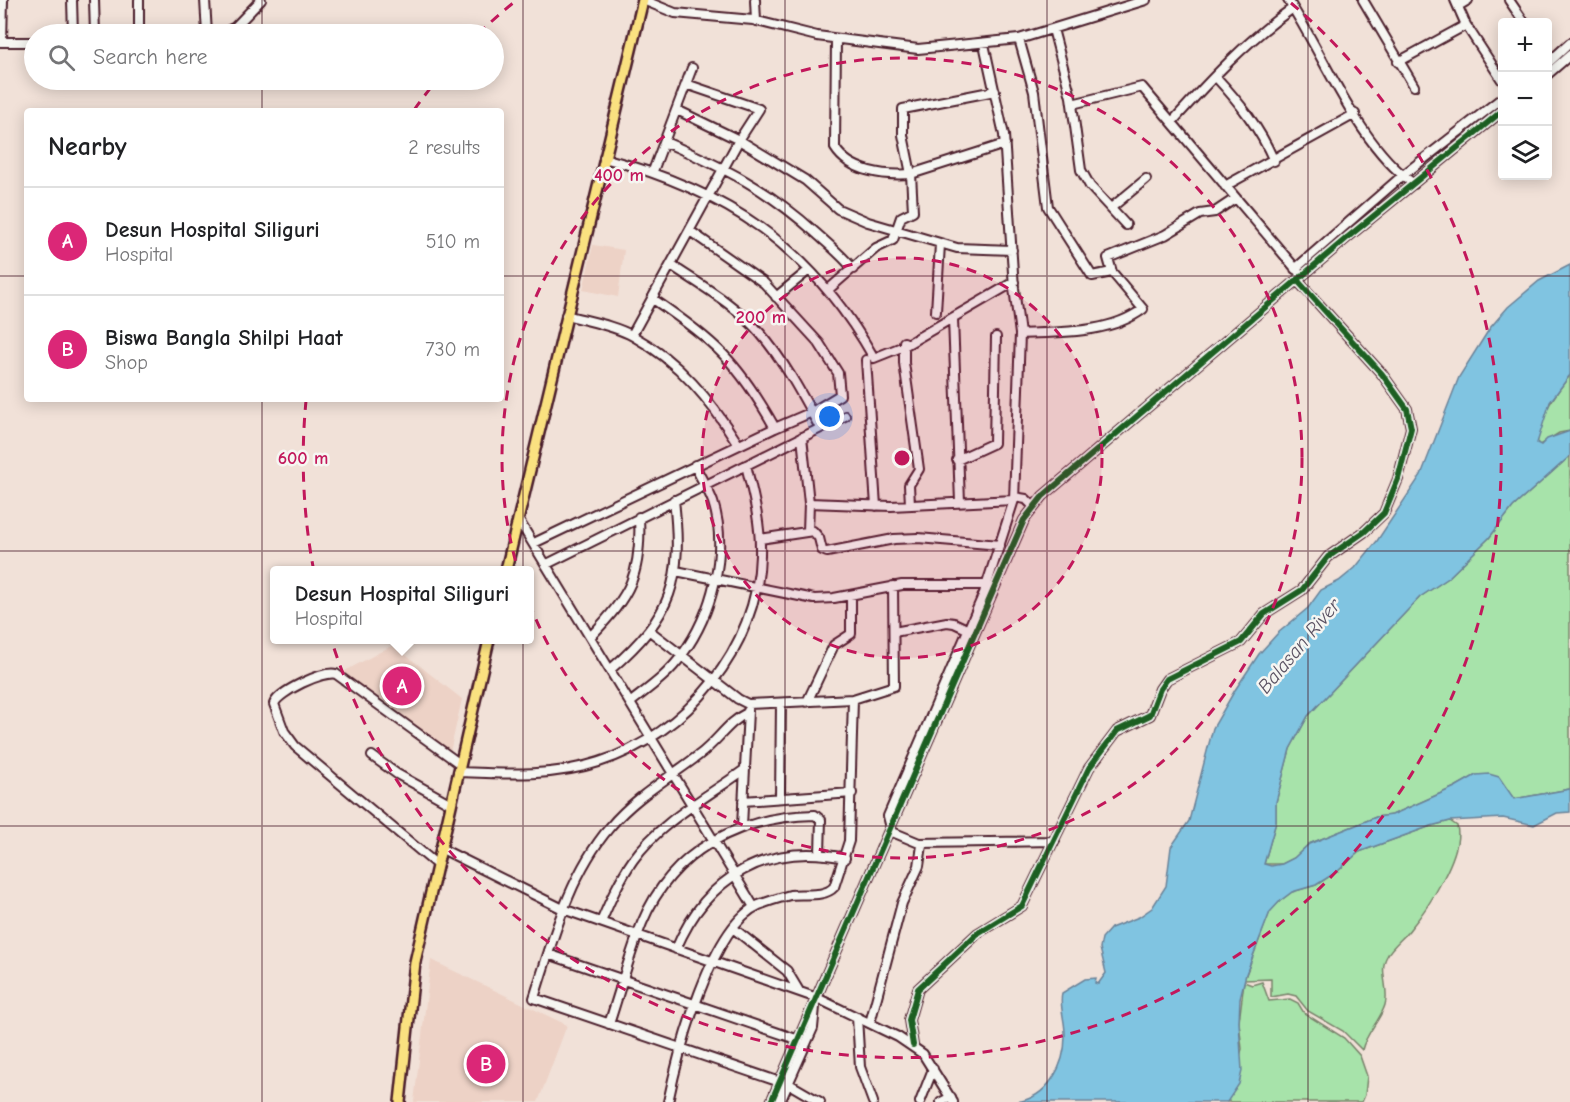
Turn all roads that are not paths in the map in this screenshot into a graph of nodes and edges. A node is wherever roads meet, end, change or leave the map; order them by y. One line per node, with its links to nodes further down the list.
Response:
1 (3, 0): 27 (street)
2 (72, 0): 18 (street)
3 (94, 0): 19 (street)
4 (139, 0): 20 (street)
5 (205, 0): 21 (street)
6 (261, 0): 22 (street)
7 (643, 0): 17 (street); 50 (main road)
8 (755, 0): 17 (street)
9 (1146, 0): 24 (street)
10 (1288, 0): 15 (street)
11 (1363, 0): 33 (street)
12 (1468, 0): 14 (street)
13 (1509, 0): 16 (street)
14 (1456, 3): 23 (street)
15 (1293, 8): 37 (street); 44 (street)
16 (1521, 18)
17 (756, 21): 25 (street)
18 (73, 24)
19 (95, 24)
20 (140, 24)
21 (206, 24)
22 (237, 24)
23 (1466, 25): 33 (street); 36 (street)
24 (1053, 29): 26 (street); 42 (street)
25 (836, 39): 30 (street); 54 (street)
26 (1019, 39): 30 (street); 71 (street)
27 (1, 42): 28 (street)
28 (24, 42)
29 (1570, 43): 32 (street)
30 (984, 44): 40 (street)
31 (1570, 55): 35 (street)
32 (1552, 58)
33 (1398, 62): 39 (street)
34 (692, 68): 38 (street)
35 (1550, 72)
36 (1498, 73)
37 (1215, 76): 46 (street); 51 (street)
38 (686, 84): 43 (street); 47 (street)
39 (1414, 86)
40 (995, 91): 49 (street); 54 (street)
41 (1498, 102): 55 (street)
42 (1072, 104): 46 (street); 61 (street)
43 (677, 110): 47 (street); 48 (street)
44 (1355, 114): 51 (street); 55 (street)
45 (1498, 115): 57 (street)
46 (1172, 122): 58 (street)
47 (739, 140): 52 (street); 64 (street)
48 (664, 142): 52 (street); 53 (street)
49 (1005, 144): 54 (street); 66 (street)
50 (603, 158): 53 (street); 78 (main road)
51 (1274, 161): 58 (street)
52 (723, 167): 59 (street); 68 (street)
53 (653, 171): 59 (street)
54 (911, 174): 64 (street)
55 (1402, 176): 57 (street); 69 (street)
56 (1146, 178): 61 (street)
57 (1414, 184): 72 (street)
58 (1226, 186): 60 (street)
59 (708, 195): 63 (street); 70 (street)
60 (1236, 198): 69 (street); 71 (street)
61 (1111, 208): 62 (street)
62 (1126, 225)
63 (690, 231): 67 (street); 75 (street)
64 (896, 231): 65 (street); 68 (street)
65 (940, 243): 66 (street); 77 (street)
66 (1012, 250): 73 (street)
67 (671, 265): 76 (street); 85 (street)
68 (853, 269): 74 (street)
69 (1295, 269): 72 (street)
70 (809, 270): 74 (street); 75 (street)
71 (1112, 272): 80 (street)
72 (1299, 278): 101 (street); 143 (street)
73 (1014, 282): 79 (street); 80 (street)
74 (830, 289): 83 (street)
75 (777, 297): 85 (street)
76 (653, 299): 81 (street); 87 (street)
77 (936, 312)
78 (566, 315): 81 (street); 103 (main road)
79 (952, 319): 83 (street); 91 (street)
80 (1020, 334): 95 (street)
81 (632, 335): 90 (street)
82 (996, 337): 91 (street)
83 (904, 344): 99 (street)
84 (866, 360): 100 (street)
85 (812, 412): 87 (street); 88 (street)
86 (845, 416): 88 (street)
87 (775, 428): 90 (street)
88 (820, 428): 89 (street)
89 (802, 437): 93 (street); 98 (street)
90 (738, 444): 92 (street)
91 (957, 460): 97 (street)
92 (694, 465): 94 (street); 106 (street)
93 (746, 465): 94 (street); 105 (street)
94 (706, 484): 96 (street); 111 (street)
95 (1014, 499): 97 (street); 101 (street); 107 (street)
96 (674, 500): 102 (street); 110 (street)
97 (960, 502): 99 (street)
98 (809, 503): 100 (street); 104 (street)
99 (910, 504): 100 (street)
100 (876, 506)
101 (1034, 507): 141 (street)
102 (639, 517): 108 (street); 119 (street)
103 (518, 519): 106 (street); 109 (main road)
104 (808, 531): 105 (street); 107 (street)
105 (760, 539): 114 (street)
106 (534, 543): 108 (street)
107 (1000, 545): 112 (street)
108 (547, 564): 119 (street)
109 (507, 566)
110 (676, 570): 111 (street); 117 (street)
111 (716, 578): 114 (street); 121 (street)
112 (987, 585): 113 (street); 116 (street)
113 (893, 586): 115 (street); 118 (street)
114 (755, 588): 115 (street); 123 (street)
115 (851, 595): 126 (street)
116 (969, 630): 118 (street); 141 (street)
117 (650, 631): 121 (street); 122 (street)
118 (894, 632): 124 (street)
119 (591, 636): 122 (street)
120 (488, 644): 132 (main road)
121 (682, 657): 123 (street); 125 (street)
122 (611, 669): 125 (street)
123 (713, 680): 127 (street); 130 (street)
124 (853, 699): 126 (street); 135 (street)
125 (631, 702): 130 (street)
126 (807, 702): 128 (street)
127 (748, 704): 128 (street); 129 (street)
128 (781, 704): 136 (street)
129 (747, 713): 133 (street); 134 (street)
130 (654, 739): 132 (street); 134 (street)
131 (372, 756): 138 (street)
132 (459, 768): 138 (main road); 148 (street)
133 (744, 770): 137 (street); 139 (street)
134 (674, 772): 139 (street); 151 (street)
135 (852, 793): 136 (street); 147 (street)
136 (780, 797): 137 (street)
137 (743, 801): 140 (street)
138 (451, 804): 145 (main road)
139 (695, 805): 142 (street); 152 (street)
140 (742, 826): 142 (street); 146 (street)
141 (891, 829): 144 (street); 160 (street)
142 (715, 838): 149 (street); 154 (street)
143 (1055, 842): 144 (street); 166 (street)
144 (919, 843): 163 (street)
145 (440, 848): 148 (main road); 151 (street)
146 (819, 853): 147 (street); 149 (street)
147 (845, 858): 150 (street)
148 (436, 864): 172 (main road)
149 (735, 874): 150 (street); 155 (street)
150 (754, 907): 153 (street)
151 (563, 909): 152 (street); 156 (street)
152 (601, 922): 154 (street)
153 (733, 928): 157 (street); 159 (street)
154 (638, 935): 155 (street); 158 (street)
155 (676, 948): 157 (street)
156 (548, 954): 158 (street); 164 (street)
157 (711, 961): 159 (street); 161 (street)
158 (624, 979): 161 (street); 164 (street)
159 (799, 991): 160 (street)
160 (816, 1000): 162 (street); 165 (street); 170 (street)
161 (697, 1004): 165 (street); 167 (street)
162 (857, 1017): 163 (street); 177 (street)
163 (870, 1023): 166 (street)
164 (609, 1024): 167 (street)
165 (799, 1040): 169 (street)
166 (913, 1046): 168 (street)
167 (682, 1048): 169 (street); 173 (street)
168 (933, 1069): 171 (street); 178 (street)
169 (780, 1082): 174 (street)
170 (789, 1084): 175 (street); 176 (street)
171 (952, 1100): 179 (street)
172 (400, 1102)
173 (668, 1102)
174 (771, 1102)
175 (780, 1102)
176 (820, 1102)
177 (873, 1102)
178 (920, 1102)
179 (941, 1102)

